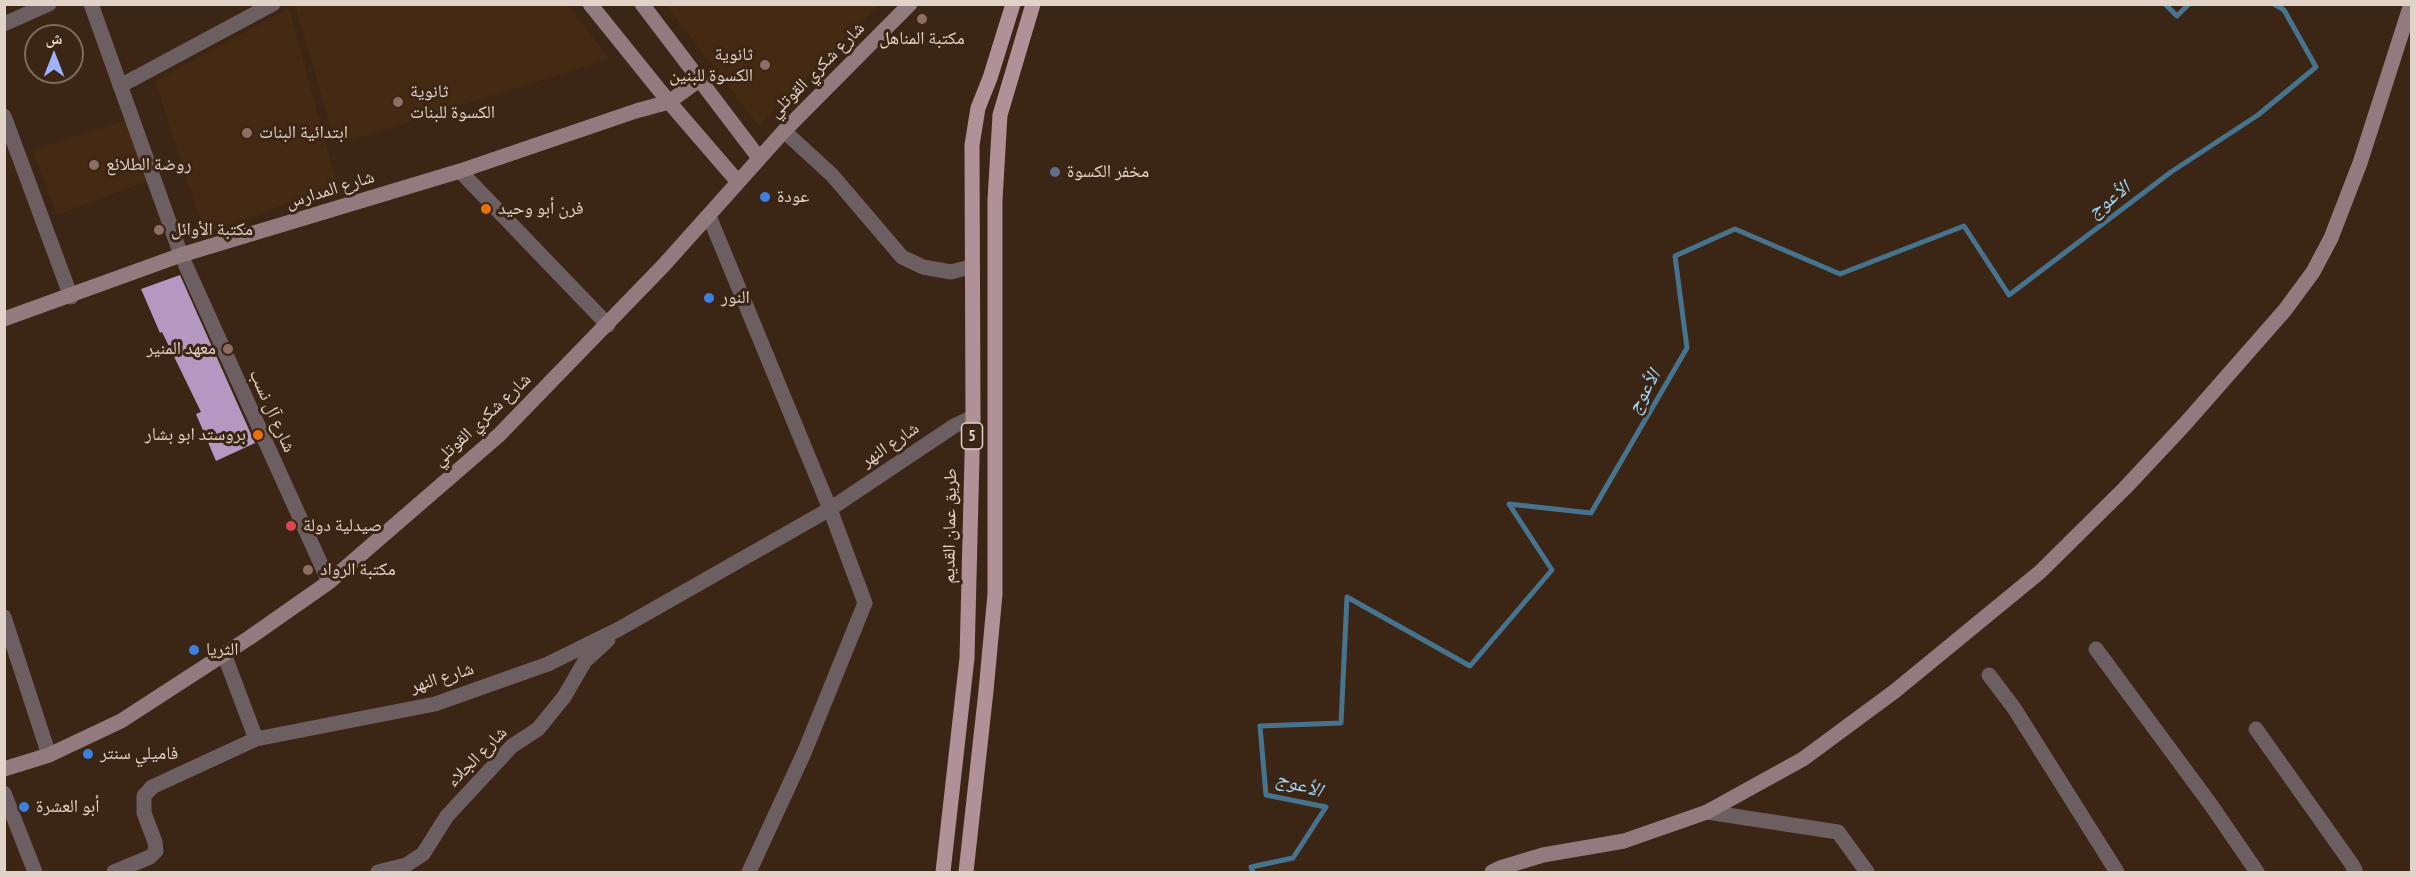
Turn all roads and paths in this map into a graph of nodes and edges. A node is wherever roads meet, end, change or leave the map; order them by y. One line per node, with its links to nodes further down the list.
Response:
1 (49, 4): 10 (street)
2 (91, 4): 12 (street, شارع آل نسب)
3 (273, 4): 12 (street)
4 (590, 4): 13 (street)
5 (642, 4): 11 (street)
6 (910, 4): 15 (street, شارع شكري القوتلي)
7 (1013, 4): 21 (main road, طريق عمان القديم / 5)
8 (1033, 4): 45 (main road, 5)
9 (2411, 4): 38 (street)
10 (4, 24)
11 (699, 80): 13 (street, شارع المدارس); 16 (street)
12 (120, 86): 20 (street, شارع آل نسب)
13 (669, 102): 17 (street, شارع المدارس); 18 (street)
14 (4, 116): 22 (street)
15 (784, 131): 16 (street, شارع شكري القوتلي); 21 (street)
16 (759, 158): 18 (street, شارع شكري القوتلي)
17 (460, 171): 20 (street, شارع المدارس); 24 (street)
18 (738, 182): 19 (street, شارع شكري القوتلي)
19 (709, 216): 24 (street, شارع شكري القوتلي); 26 (street)
20 (181, 255): 22 (street, شارع المدارس); 27 (street, شارع آل نسب)
21 (970, 267): 25 (main road, طريق عمان القديم / 5)
22 (70, 297): 23 (street, شارع المدارس)
23 (4, 320)
24 (608, 325): 27 (street, شارع شكري القوتلي)
25 (972, 417): 26 (street, شارع النهر); 44 (main road, طريق عمان القديم / 5)
26 (830, 509): 29 (street, شارع النهر); 43 (street)
27 (328, 582): 31 (street, شارع شكري القوتلي)
28 (4, 617): 35 (street)
29 (619, 629): 34 (street, شارع النهر); 39 (street, شارع الجلاء)
30 (2096, 649): 49 (street)
31 (224, 654): 34 (street); 35 (street, شارع شكري القوتلي)
32 (1989, 675): 48 (street)
33 (2256, 729): 50 (street)
34 (256, 739): 41 (street, شارع النهر)
35 (49, 755): 36 (street, شارع شكري القوتلي)
36 (4, 769)
37 (4, 793): 40 (street)
38 (1707, 812): 46 (street); 47 (street)
39 (408, 869): 42 (street, شارع الجلاء)
40 (35, 873)
41 (114, 873)
42 (378, 873)
43 (749, 873)
44 (943, 873)
45 (966, 873)
46 (1492, 873)
47 (1867, 873)
48 (2116, 873)
49 (2257, 873)
50 (2354, 873)

